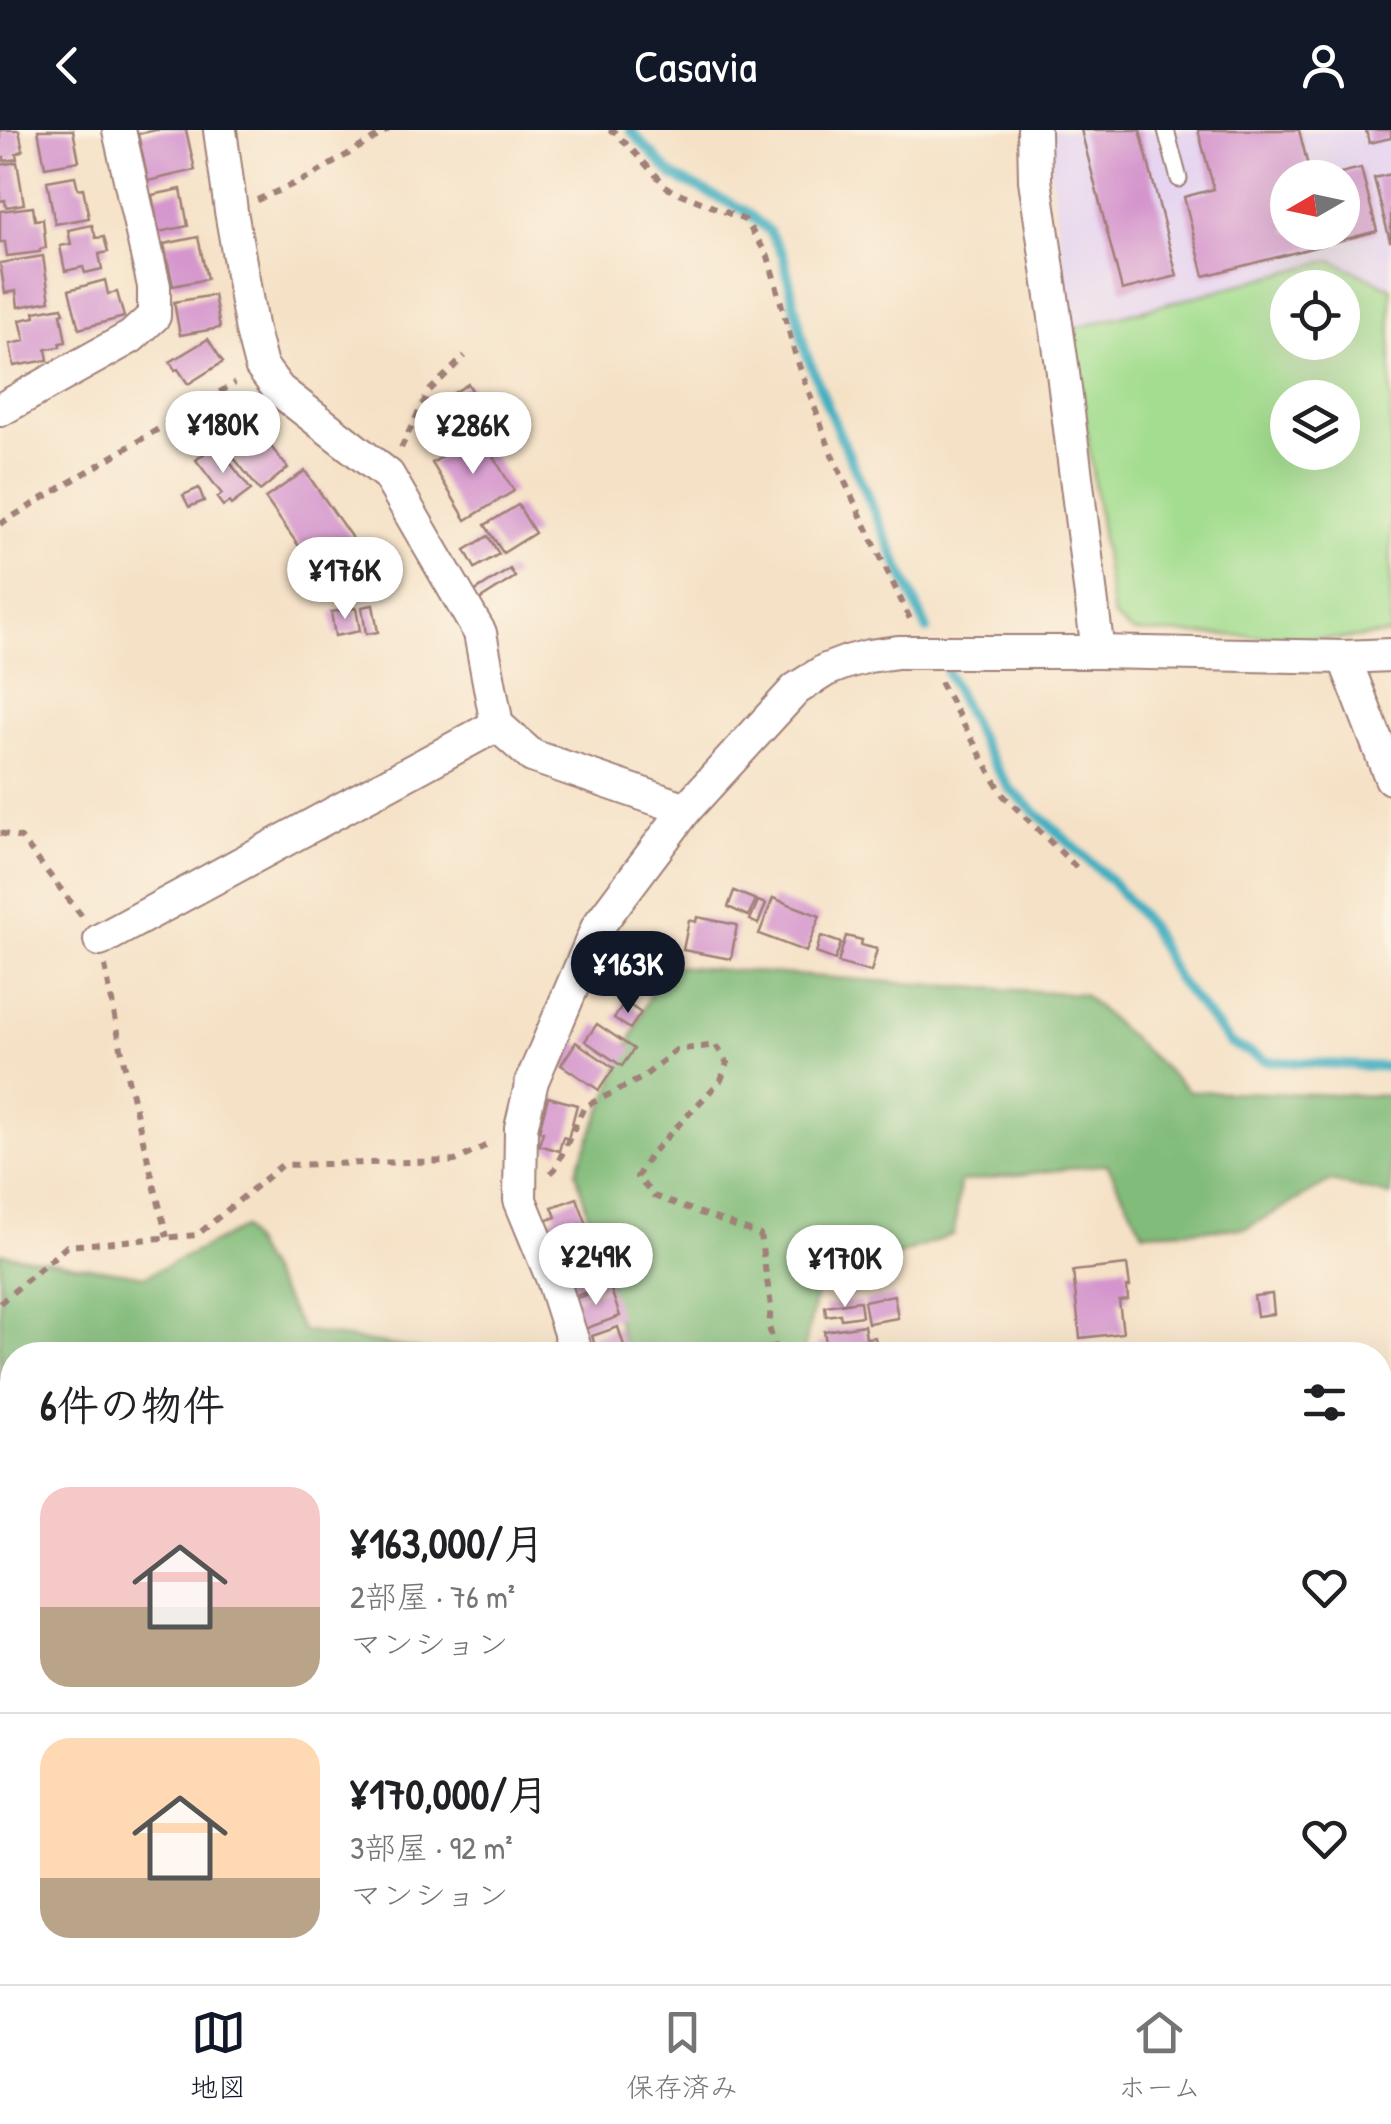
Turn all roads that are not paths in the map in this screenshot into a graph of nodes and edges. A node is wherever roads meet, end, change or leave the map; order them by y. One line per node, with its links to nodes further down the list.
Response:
1 (119, 130): 6 (street)
2 (220, 130): 10 (street)
3 (1166, 130): 5 (lane)
4 (1032, 131): 7 (street)
5 (1179, 180)
6 (1, 406)
7 (1098, 652): 9 (street); 12 (street)
8 (1391, 655): 9 (street)
9 (1344, 657): 11 (street)
10 (497, 724): 12 (street); 13 (street)
11 (1391, 778)
12 (686, 809): 14 (street)
13 (100, 940)
14 (573, 1342)

